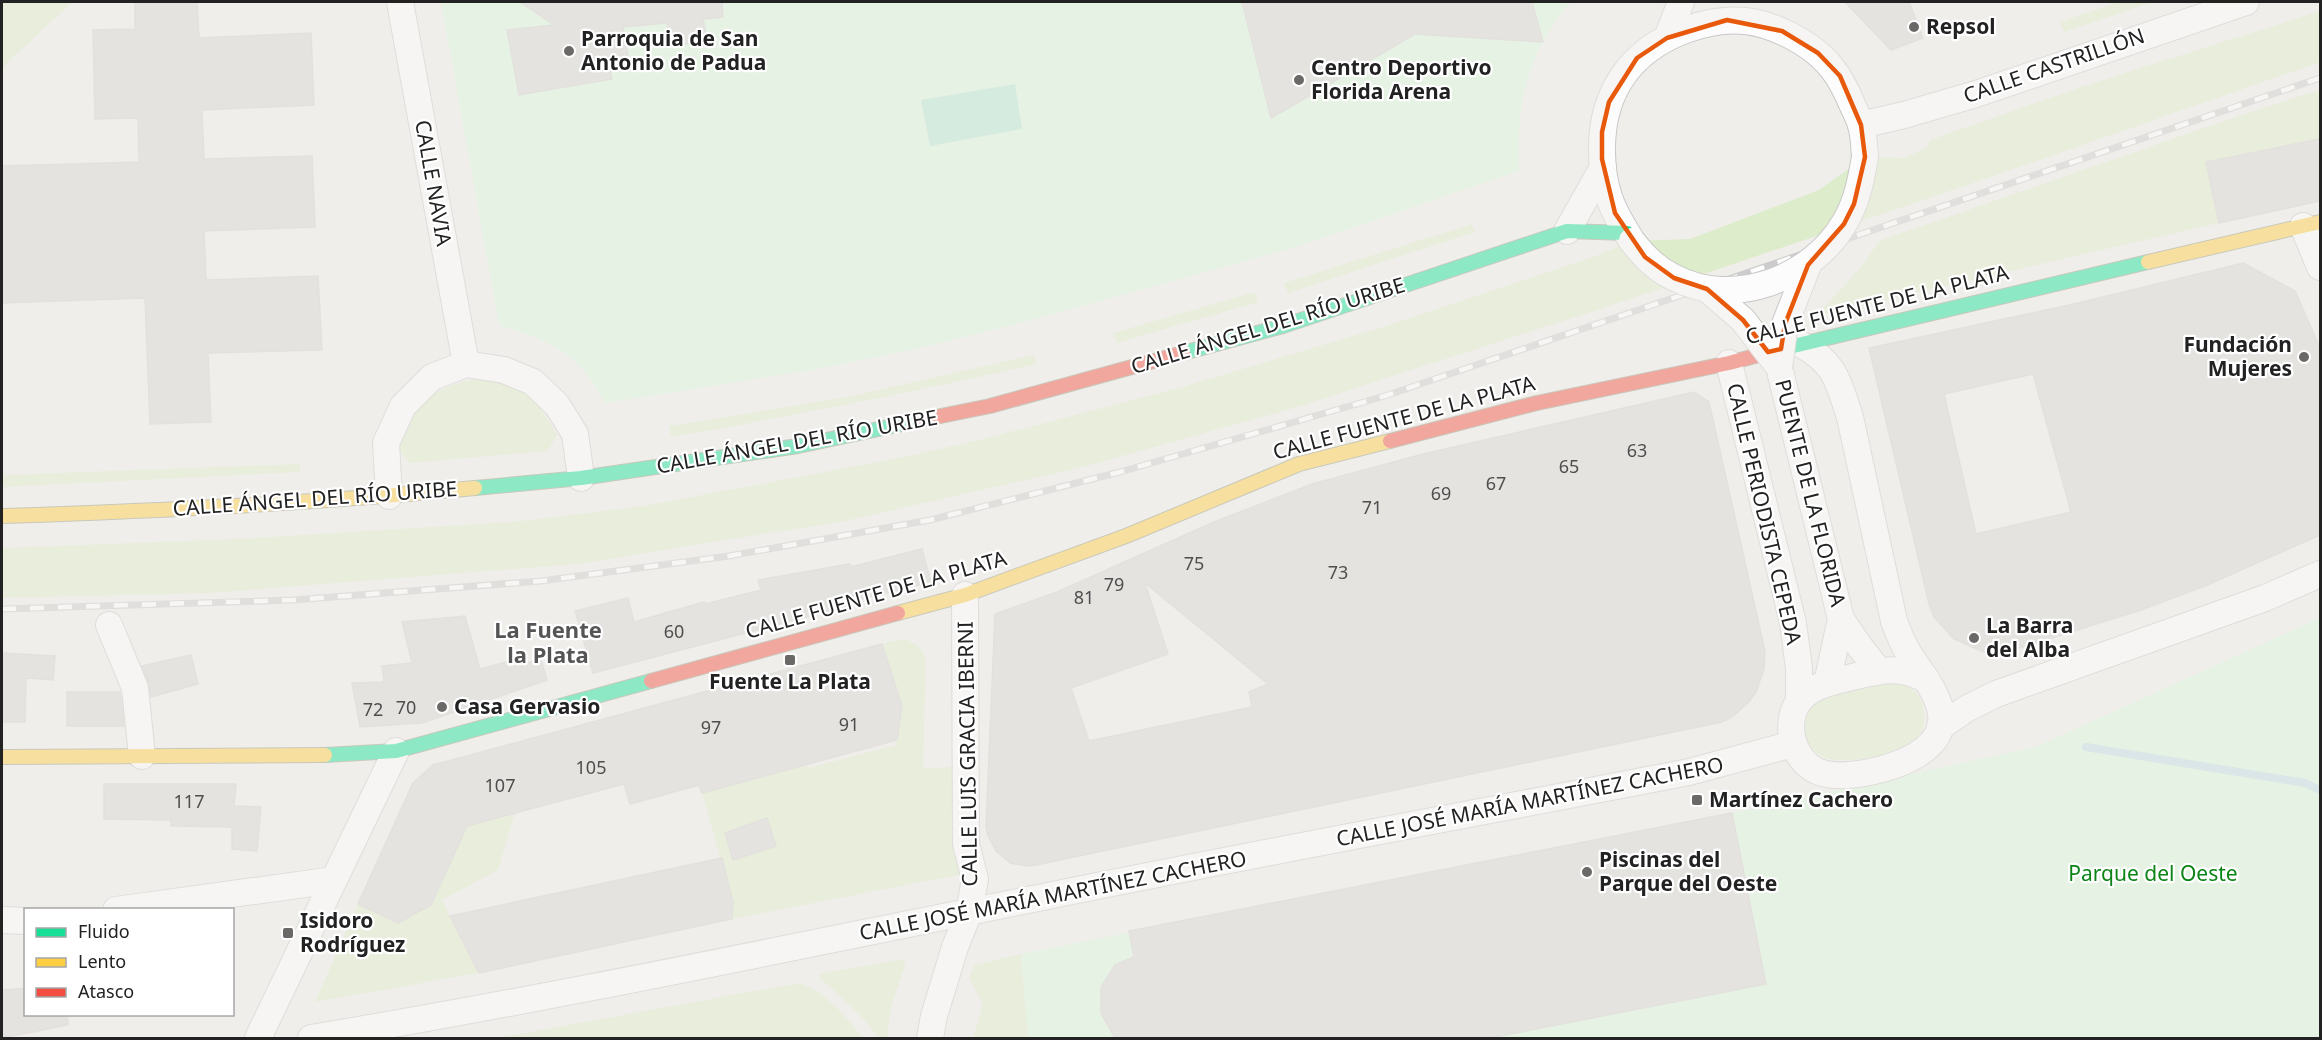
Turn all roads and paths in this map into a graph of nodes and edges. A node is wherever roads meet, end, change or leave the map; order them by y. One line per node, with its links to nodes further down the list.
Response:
1 (400, 2): 17 (street, CALLE NAVIA)
2 (1681, 2): 6 (street)
3 (1721, 2): 5 (street)
4 (2246, 2): 7 (street, CALLE CASTRILLÓN)
5 (1755, 22): 6 (street); 7 (street)
6 (1666, 38): 8 (street)
7 (1861, 125): 12 (street, bridge)
8 (1603, 167): 10 (street); 11 (street)
9 (2312, 224): 13 (street); 15 (main road, CALLE FUENTE DE LA PLATA)
10 (1566, 231): 11 (main road, CALLE ÁNGEL DEL RÍO URIBE); 19 (main road, CALLE ÁNGEL DEL RÍO URIBE)
11 (1629, 237): 14 (street, bridge)
12 (1808, 265): 14 (street, bridge); 18 (street, PUENTE DE LA FLORIDA, bridge)
13 (2320, 267)
14 (1707, 289): 18 (street, PUENTE DE LA FLORIDA, bridge)
15 (1800, 344): 16 (main road, CALLE FUENTE DE LA PLATA); 27 (street)
16 (1729, 363): 23 (main road, CALLE FUENTE DE LA PLATA); 29 (street, CALLE PERIODISTA CEPEDA)
17 (466, 364): 19 (street); 20 (street)
18 (1779, 367): 24 (street, PUENTE DE LA FLORIDA)
19 (581, 478): 20 (main road, CALLE ÁNGEL DEL RÍO URIBE)
20 (388, 496): 21 (main road, CALLE ÁNGEL DEL RÍO URIBE)
21 (2, 516)
22 (2320, 574): 30 (street)
23 (964, 595): 32 (main road, CALLE FUENTE DE LA PLATA); 37 (street, CALLE LUIS GRACIA IBERNI)
24 (1841, 619): 26 (street, PUENTE DE LA FLORIDA); 28 (street, PUENTE DE LA FLORIDA)
25 (109, 625): 33 (street)
26 (1880, 670): 27 (street); 28 (street)
27 (1927, 680): 30 (street)
28 (1827, 683): 29 (street)
29 (1799, 701): 31 (street)
30 (1940, 727): 31 (street)
31 (1793, 744): 37 (street, CALLE JOSÉ MARÍA MARTÍNEZ CACHERO)
32 (396, 751): 33 (main road, CALLE FUENTE DE LA PLATA); 35 (street)
33 (142, 756): 34 (main road, CALLE FUENTE DE LA PLATA)
34 (2, 757)
35 (334, 880): 36 (street); 41 (street)
36 (124, 908)
37 (969, 912): 40 (street, CALLE JOSÉ MARÍA MARTÍNEZ CACHERO); 44 (street, CALLE LUIS GRACIA IBERNI)
38 (2, 920): 39 (street)
39 (24, 921)
40 (453, 1014): 42 (street, CALLE JOSÉ MARÍA MARTÍNEZ CACHERO); 43 (street)
41 (258, 1038)
42 (311, 1038)
43 (431, 1038)
44 (930, 1038)

